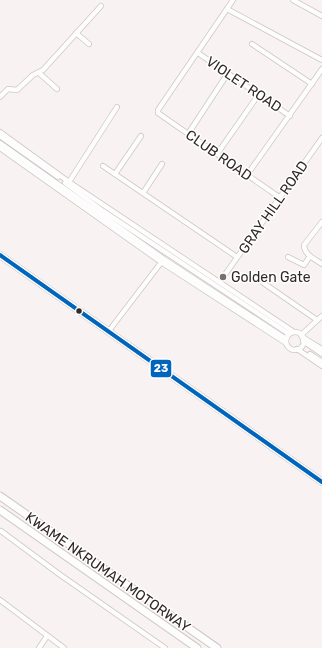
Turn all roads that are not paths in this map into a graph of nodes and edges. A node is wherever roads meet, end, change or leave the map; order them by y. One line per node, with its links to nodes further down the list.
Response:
1 (233, 0): 4 (street)
2 (293, 0): 5 (street)
3 (101, 6): 6 (street)
4 (228, 9): 9 (street); 10 (street)
5 (322, 16)
6 (76, 33): 7 (street); 12 (street)
7 (89, 44)
8 (252, 44): 14 (street)
9 (198, 53): 13 (street, VIOLET ROAD); 21 (street, CLUB ROAD)
10 (322, 60)
11 (322, 69): 14 (street)
12 (39, 73): 15 (street); 17 (street)
13 (228, 73): 16 (street, VIOLET ROAD); 21 (street)
14 (312, 84): 19 (street)
15 (56, 89)
16 (259, 94): 19 (street, VIOLET ROAD); 27 (street)
17 (0, 96)
18 (117, 107): 32 (street)
19 (290, 116): 31 (street)
20 (0, 132): 32 (street)
21 (188, 134): 27 (street, CLUB ROAD)
22 (0, 136): 37 (street)
23 (141, 136): 30 (street)
24 (322, 138): 34 (street, GRAY HILL ROAD)
25 (0, 143): 41 (street)
26 (0, 148): 41 (street)
27 (217, 154): 31 (street, CLUB ROAD)
28 (162, 164): 33 (street)
29 (103, 166): 30 (street)
30 (115, 174): 33 (street)
31 (247, 175): 34 (street, CLUB ROAD)
32 (69, 182): 44 (street)
33 (142, 192): 39 (street)
34 (279, 197): 39 (street, GRAY HILL ROAD)
35 (322, 222): 38 (street)
36 (0, 254): 47 (main road)
37 (167, 254): 41 (street); 48 (street)
38 (310, 256): 40 (street); 42 (street)
39 (237, 257): 44 (street, GRAY HILL ROAD)
40 (288, 257)
41 (162, 260): 47 (street); 50 (street)
42 (322, 264)
43 (262, 282): 46 (street)
44 (218, 283): 48 (street)
45 (322, 316): 46 (street)
46 (317, 320): 49 (street)
47 (108, 332): 56 (main road)
48 (292, 333): 49 (street); 50 (street)
49 (302, 337): 51 (street); 52 (street); 53 (street)
50 (286, 341): 52 (street)
51 (322, 348)
52 (298, 349): 54 (street); 55 (street)
53 (322, 354)
54 (322, 362)
55 (322, 366)
56 (322, 482)
57 (0, 496): 66 (highway, KWAME NKRUMAH MOTORWAY)
58 (0, 510): 65 (highway, KWAME NKRUMAH MOTORWAY)
59 (0, 530): 64 (street)
60 (0, 600): 61 (street)
61 (47, 636): 62 (street); 63 (street)
62 (39, 648)
63 (64, 648)
64 (165, 648)
65 (197, 648)
66 (216, 648)

